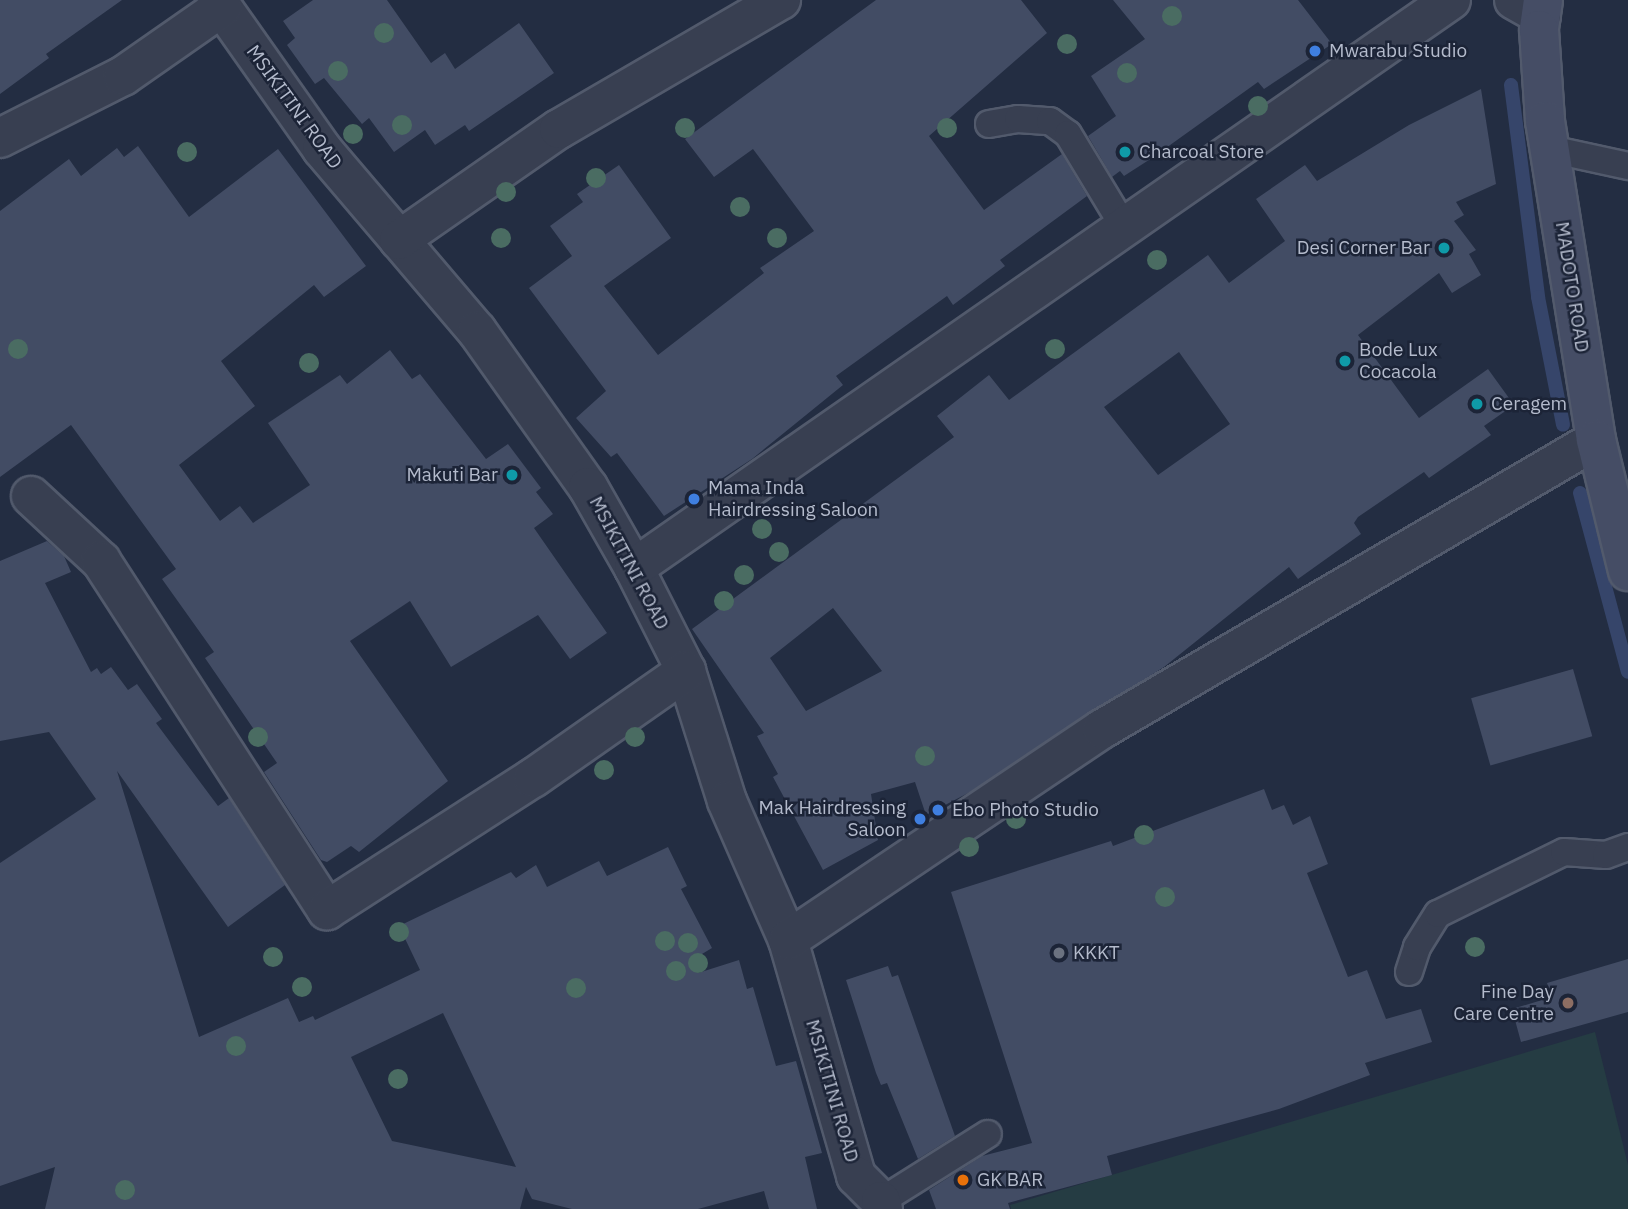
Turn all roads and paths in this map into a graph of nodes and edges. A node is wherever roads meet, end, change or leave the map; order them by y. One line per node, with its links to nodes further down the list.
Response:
1 (781, 0): 10 (street)
2 (1451, 0): 9 (street)
3 (220, 4): 6 (street); 10 (street, MSIKITINI ROAD)
4 (1533, 5): 7 (main road, MADOTO ROAD)
5 (989, 124): 9 (lane)
6 (0, 138)
7 (1550, 149): 8 (lane); 11 (main road, MADOTO ROAD)
8 (1628, 166)
9 (1124, 228): 13 (street)
10 (399, 240): 13 (street, MSIKITINI ROAD)
11 (1596, 440): 14 (main road, MADOTO ROAD); 17 (street)
12 (31, 496): 15 (street)
13 (634, 568): 15 (street, MSIKITINI ROAD)
14 (1628, 571)
15 (686, 671): 17 (street, MSIKITINI ROAD)
16 (1628, 847): 18 (lane)
17 (788, 940): 20 (street, MSIKITINI ROAD)
18 (1409, 972)
19 (988, 1134): 20 (lane)
20 (882, 1205)

